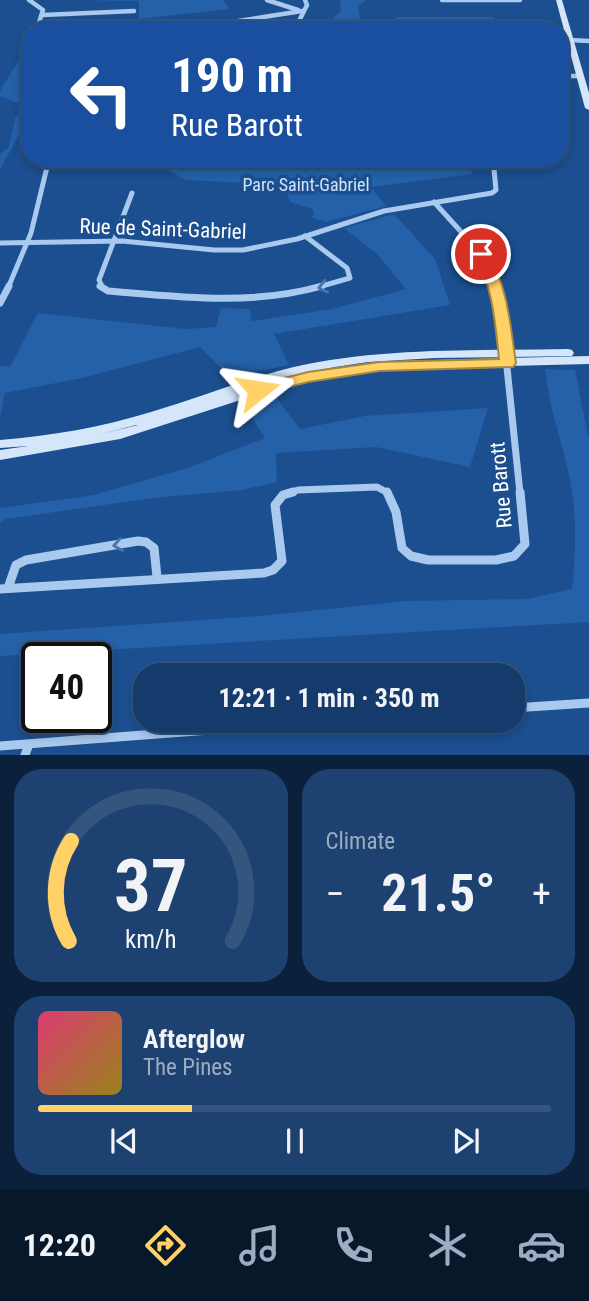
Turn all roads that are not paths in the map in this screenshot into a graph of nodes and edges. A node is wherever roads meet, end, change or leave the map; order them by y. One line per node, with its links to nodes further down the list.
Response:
1 (29, 0): 9 (street)
2 (267, 0): 8 (street)
3 (304, 0): 8 (street)
4 (442, 0): 5 (street)
5 (520, 0)
6 (559, 0): 13 (street)
7 (134, 11): 9 (street)
8 (302, 11): 11 (street); 12 (street)
9 (43, 15): 10 (street)
10 (40, 21)
11 (238, 21)
12 (298, 21)
13 (565, 21)
14 (569, 35): 15 (street)
15 (571, 42): 16 (street); 18 (street)
16 (589, 43)
17 (569, 76): 18 (street)
18 (580, 76): 19 (street)
19 (589, 108)
20 (47, 168): 27 (street)
21 (495, 168): 23 (street, Rue de Saint-Gabriel)
22 (132, 192): 25 (street)
23 (434, 202): 24 (street, Rue de Saint-Gabriel); 30 (street, Rue Barott)
24 (305, 236): 25 (street, Rue de Saint-Gabriel); 25 (street, one-way to 25)
25 (114, 242): 27 (street, Rue de Saint-Gabriel)
26 (0, 243): 27 (street, Rue de Saint-Gabriel)
27 (28, 243): 28 (street)
28 (0, 303)
29 (589, 352): 30 (street)
30 (507, 359): 31 (street); 32 (street); 33 (street); 34 (street, Rue Barott)
31 (589, 360)
32 (0, 444)
33 (0, 455)
34 (157, 578): 35 (street, Rue Barott); 35 (street, Rue Barott, one-way to 35)
35 (4, 589)
36 (589, 703): 37 (street)
37 (525, 707)
38 (202, 733): 40 (street)
39 (0, 746): 40 (street)
40 (27, 750)

